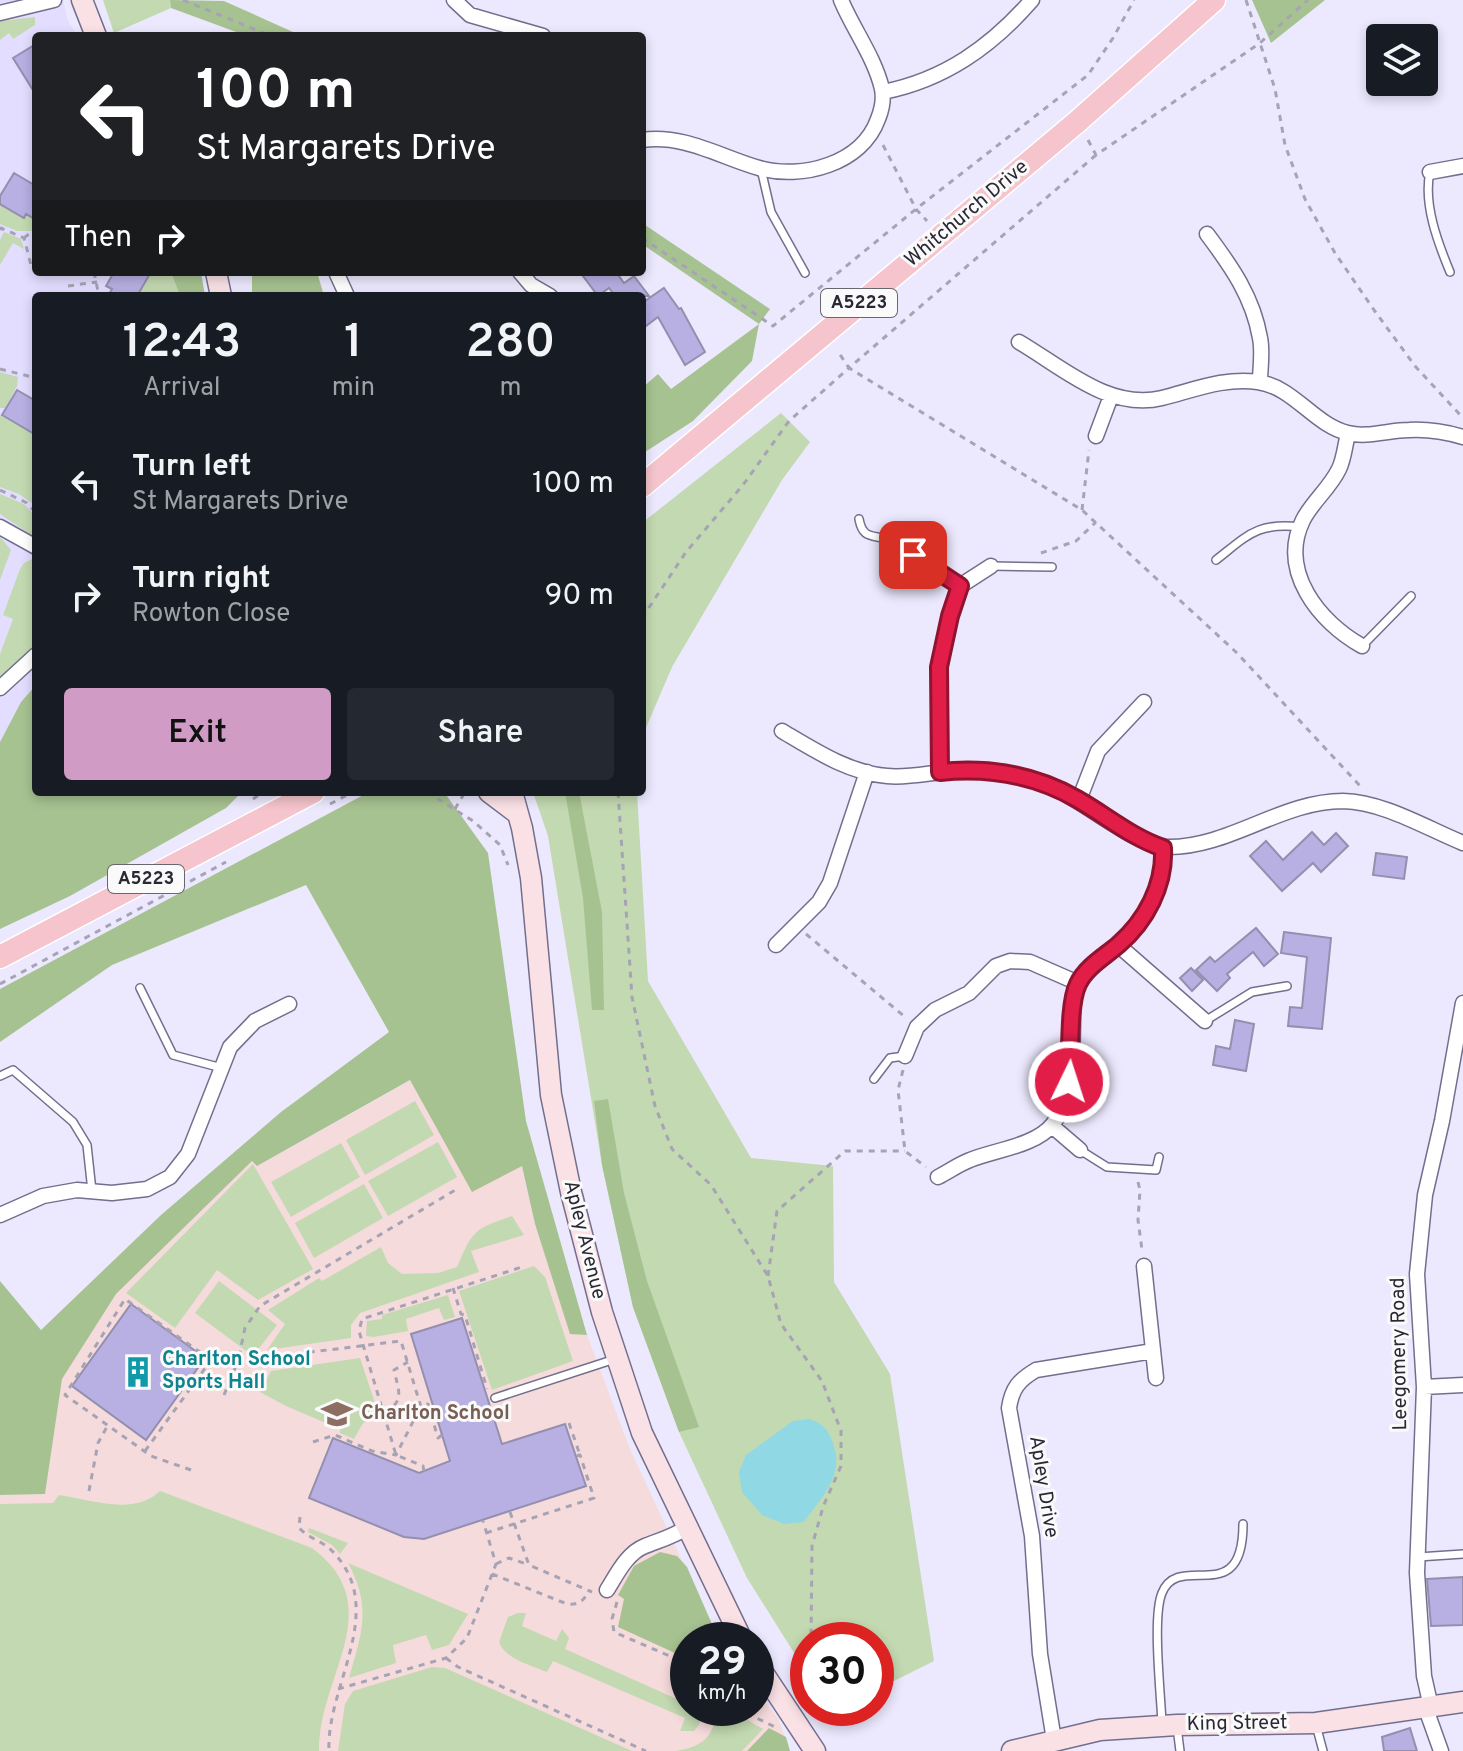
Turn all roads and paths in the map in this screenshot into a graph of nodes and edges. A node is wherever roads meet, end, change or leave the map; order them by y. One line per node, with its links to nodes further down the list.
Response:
1 (54, 0): 11 (street)
2 (82, 0): 12 (street)
3 (183, 0): 13 (path)
4 (454, 0): 14 (street)
5 (841, 0): 16 (street)
6 (1032, 0): 16 (street)
7 (1134, 0): 24 (path)
8 (1214, 0): 17 (main road, Whitchurch Drive / A5223)
9 (1246, 0): 15 (path)
10 (1308, 0): 15 (path)
11 (0, 13)
12 (94, 32)
13 (261, 32)
14 (529, 32)
15 (1260, 43): 20 (path); 47 (path)
16 (883, 92): 18 (street)
17 (1077, 122): 20 (path); 28 (main road, Whitchurch Drive / A5223)
18 (870, 134): 22 (street); 24 (path)
19 (646, 139): 22 (street)
20 (1096, 155): 42 (path)
21 (1463, 166): 23 (street)
22 (761, 169): 33 (lane)
23 (1430, 172): 32 (lane)
24 (916, 209): 28 (path); 30 (path)
25 (0, 230): 29 (path)
26 (32, 232): 29 (path)
27 (1207, 234): 45 (street)
28 (939, 236): 40 (main road, Whitchurch Drive / A5223)
29 (24, 238): 31 (path)
30 (646, 241)
31 (31, 265)
32 (1450, 272)
33 (805, 273)
34 (95, 276): 36 (path)
35 (523, 276): 39 (street)
36 (97, 282): 37 (path); 38 (path)
37 (68, 286)
38 (98, 292)
39 (543, 292)
40 (825, 332): 42 (path); 51 (main road, Whitchurch Drive / A5223)
41 (1019, 342): 46 (street)
42 (849, 368): 54 (path); 67 (path)
43 (0, 369): 44 (path)
44 (32, 377)
45 (1260, 382): 46 (street); 48 (street)
46 (1111, 396): 49 (street)
47 (1463, 418)
48 (1348, 434): 50 (street); 58 (street)
49 (1096, 436): 54 (path)
50 (1463, 437)
51 (646, 483)
52 (0, 490): 53 (path)
53 (32, 509)
54 (1082, 510): 56 (path)
55 (859, 519): 59 (lane)
56 (1097, 522): 61 (path); 82 (path)
57 (0, 527): 60 (street)
58 (1301, 527): 62 (lane); 68 (street)
59 (890, 540): 65 (street)
60 (32, 545)
61 (1040, 553)
62 (1216, 560)
63 (991, 566): 64 (lane); 65 (street)
64 (1052, 567)
65 (960, 586): 74 (street)
66 (1411, 596): 68 (lane)
67 (646, 612)
68 (1362, 646)
69 (32, 659): 70 (street)
70 (0, 688)
71 (1144, 702): 81 (street)
72 (782, 731): 73 (street)
73 (867, 772): 74 (street); 88 (street)
74 (940, 772): 81 (street)
75 (463, 796): 83 (path)
76 (494, 796): 84 (street)
77 (513, 796): 84 (street, Apley Avenue)
78 (618, 796): 115 (path)
79 (295, 797): 80 (main road, A5223); 91 (main road, A5223)
80 (321, 798)
81 (1079, 800): 86 (street)
82 (1361, 804): 85 (street); 86 (street)
83 (455, 809)
84 (518, 814): 119 (street, Apley Avenue)
85 (1463, 843)
86 (1163, 848): 90 (street)
87 (234, 858): 93 (path)
88 (795, 925): 89 (street); 99 (path)
89 (776, 945)
90 (1118, 945): 92 (street); 98 (street)
91 (0, 957)
92 (1078, 983): 99 (street); 104 (street)
93 (0, 984)
94 (1287, 986): 98 (lane)
95 (140, 988): 101 (lane)
96 (1463, 1003): 125 (street, Leegomery Road)
97 (289, 1004): 101 (street)
98 (1205, 1021)
99 (917, 1027): 100 (street)
100 (905, 1056): 103 (lane); 106 (path)
101 (222, 1068): 111 (street)
102 (0, 1076): 111 (lane)
103 (874, 1079)
104 (1052, 1126): 105 (street); 108 (street)
105 (1080, 1150): 107 (lane)
106 (905, 1151): 108 (path); 115 (path)
107 (1159, 1157)
108 (938, 1177)
109 (1138, 1182): 114 (path)
110 (457, 1189): 121 (path)
111 (92, 1191): 112 (street)
112 (0, 1215)
113 (525, 1266): 116 (path)
114 (1144, 1266): 118 (street)
115 (768, 1276): 154 (path)
116 (453, 1288): 117 (path); 127 (path)
117 (363, 1346): 121 (path); 122 (path); 129 (path)
118 (1153, 1351): 123 (street); 165 (street, Apley Drive)
119 (617, 1359): 127 (lane); 144 (street, Apley Avenue)
120 (211, 1360): 121 (path); 131 (path); 134 (path)
121 (238, 1361): 126 (path)
122 (408, 1362): 128 (path); 129 (path)
123 (1156, 1378)
124 (1463, 1385): 125 (street)
125 (1424, 1387): 147 (street, Leegomery Road)
126 (224, 1395)
127 (495, 1398)
128 (421, 1407): 132 (path); 135 (path)
129 (384, 1412): 135 (path)
130 (569, 1423): 143 (path)
131 (108, 1425): 134 (path); 138 (path)
132 (442, 1435)
133 (313, 1442): 135 (path)
134 (145, 1451): 136 (path)
135 (396, 1455): 137 (path)
136 (191, 1470)
137 (424, 1471)
138 (89, 1491)
139 (510, 1512): 143 (path)
140 (300, 1517): 157 (path)
141 (483, 1521): 145 (path)
142 (1243, 1524): 163 (lane)
143 (516, 1525): 145 (path); 149 (path)
144 (686, 1528): 152 (street); 153 (street, Apley Avenue)
145 (486, 1533): 148 (path)
146 (1463, 1554): 147 (lane)
147 (1418, 1557): 160 (street, Leegomery Road)
148 (496, 1564): 149 (path); 150 (path)
149 (529, 1565): 151 (path)
150 (492, 1574): 151 (path); 156 (path)
151 (589, 1591): 152 (path)
152 (603, 1594): 155 (path)
153 (733, 1622)
154 (811, 1622)
155 (670, 1656)
156 (446, 1658): 157 (path); 167 (path)
157 (338, 1689): 166 (path)
158 (774, 1689): 168 (street)
159 (1463, 1702): 160 (street, King Street)
160 (1428, 1708): 161 (street, King Street); 172 (street, Leegomery Road)
161 (1316, 1723): 163 (street, King Street); 171 (lane)
162 (773, 1726): 164 (path)
163 (1170, 1726): 165 (street, King Street); 170 (lane)
164 (777, 1728)
165 (1054, 1740): 169 (street, King Street)
166 (329, 1751)
167 (646, 1751)
168 (815, 1751)
169 (1012, 1751)
170 (1180, 1751)
171 (1323, 1751)
172 (1441, 1751)

